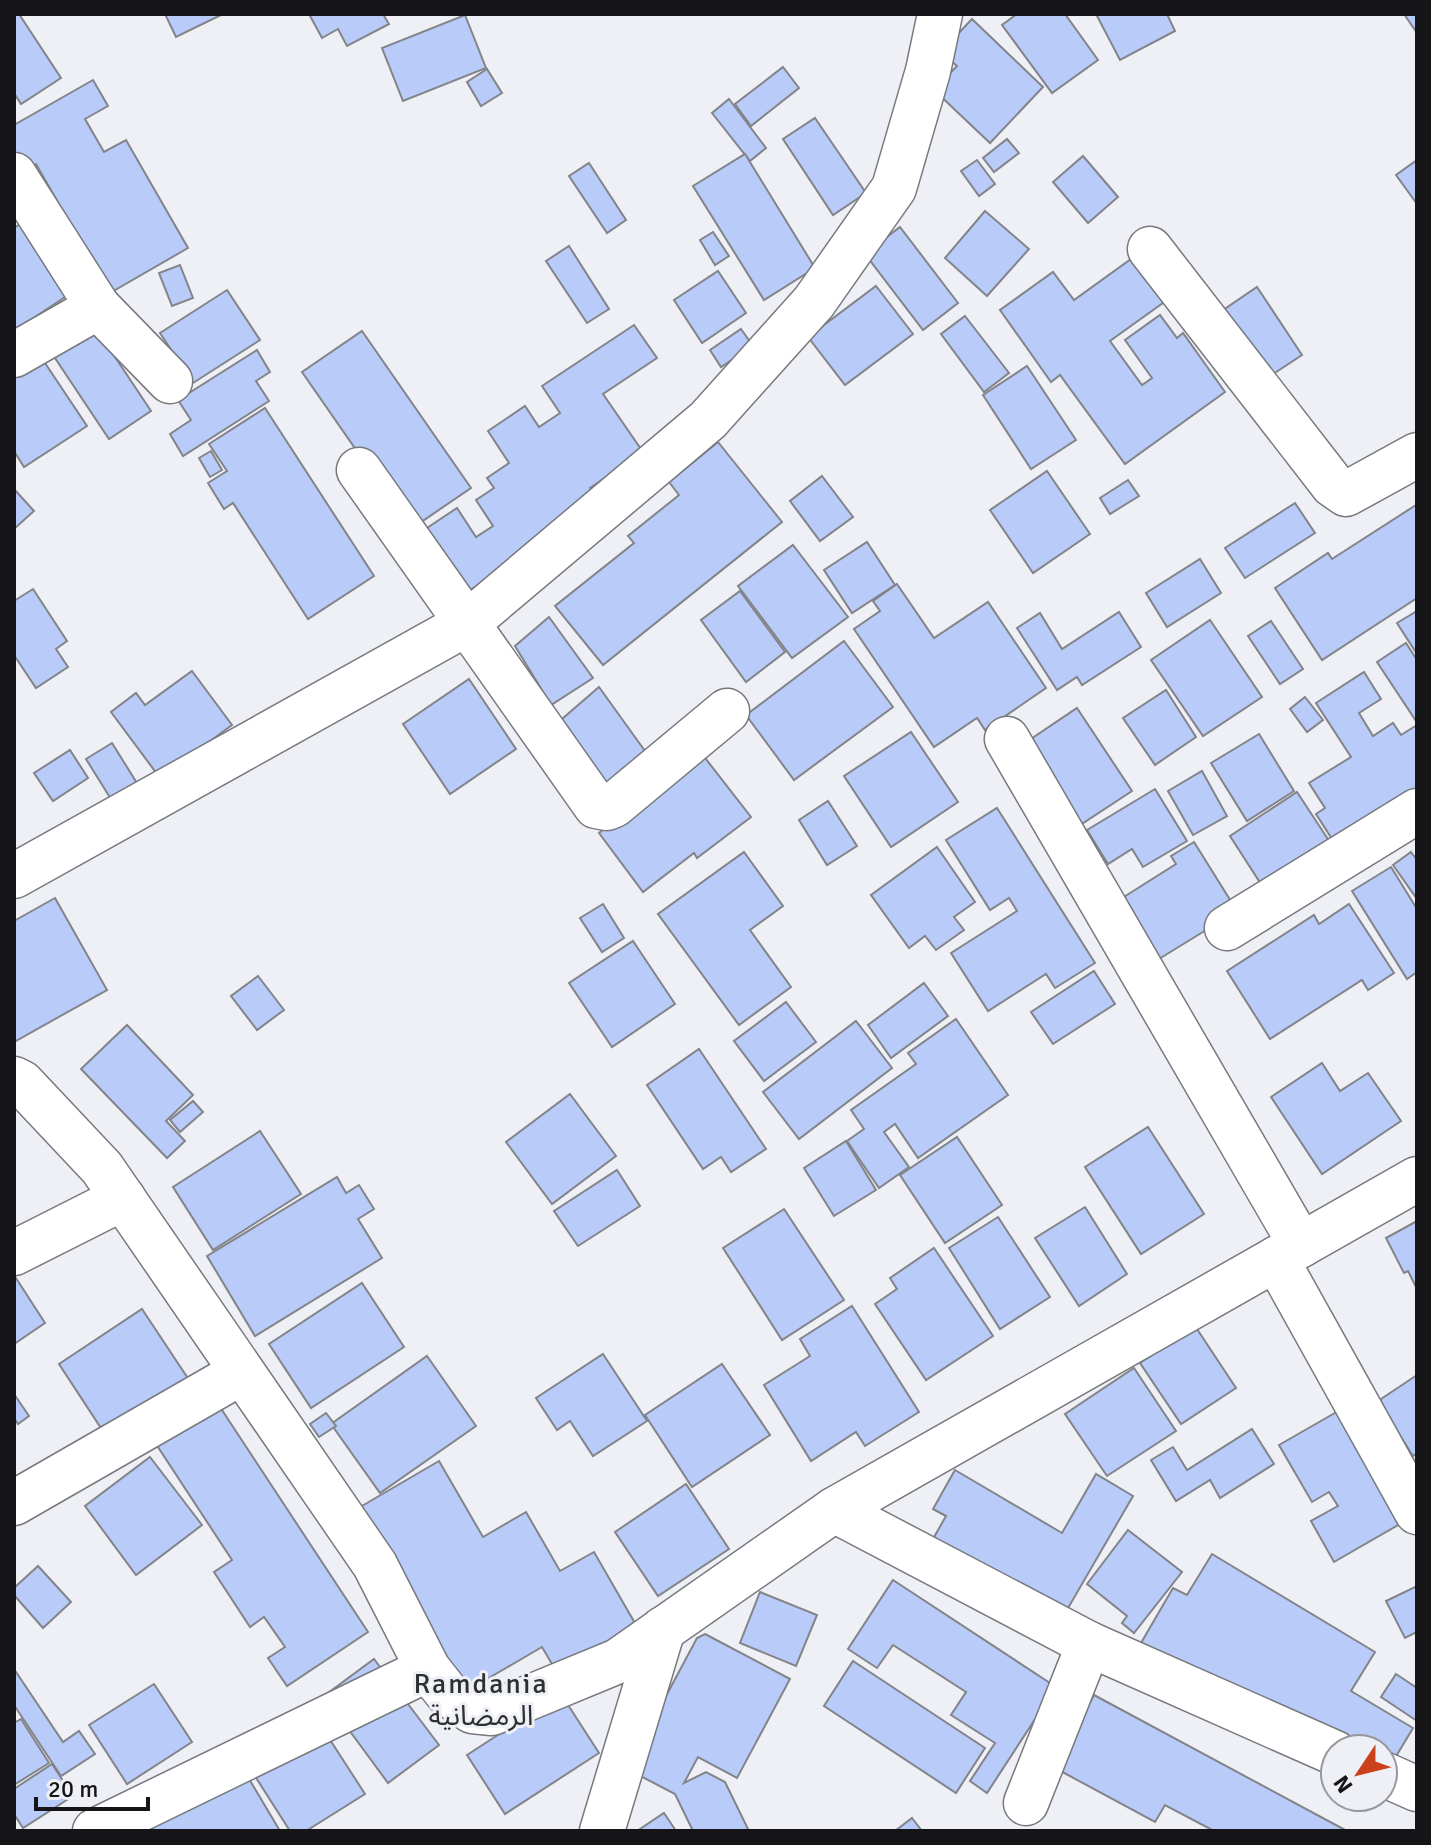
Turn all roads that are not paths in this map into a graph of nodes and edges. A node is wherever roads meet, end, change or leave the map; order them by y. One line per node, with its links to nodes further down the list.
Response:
1 (940, 14): 9 (street)
2 (14, 175): 4 (street)
3 (1150, 249): 7 (street)
4 (98, 307): 5 (street); 6 (street)
5 (14, 355)
6 (170, 381)
7 (1417, 455)
8 (359, 470): 9 (street)
9 (466, 624): 10 (street); 13 (street)
10 (727, 711)
11 (1007, 739): 18 (street)
12 (1417, 811): 14 (street)
13 (14, 876)
14 (1227, 928)
15 (14, 1079): 17 (street)
16 (1417, 1179): 18 (street)
17 (123, 1198): 19 (street); 20 (street)
18 (1288, 1252): 22 (street); 23 (street)
19 (14, 1253)
20 (242, 1372): 21 (street); 26 (street)
21 (14, 1503)
22 (834, 1510): 24 (street); 25 (street)
23 (1417, 1512)
24 (663, 1629): 26 (street); 30 (street)
25 (1089, 1644): 27 (street); 28 (street)
26 (428, 1669): 29 (street)
27 (1319, 1746)
28 (1026, 1803)
29 (95, 1831)
30 (602, 1831)

